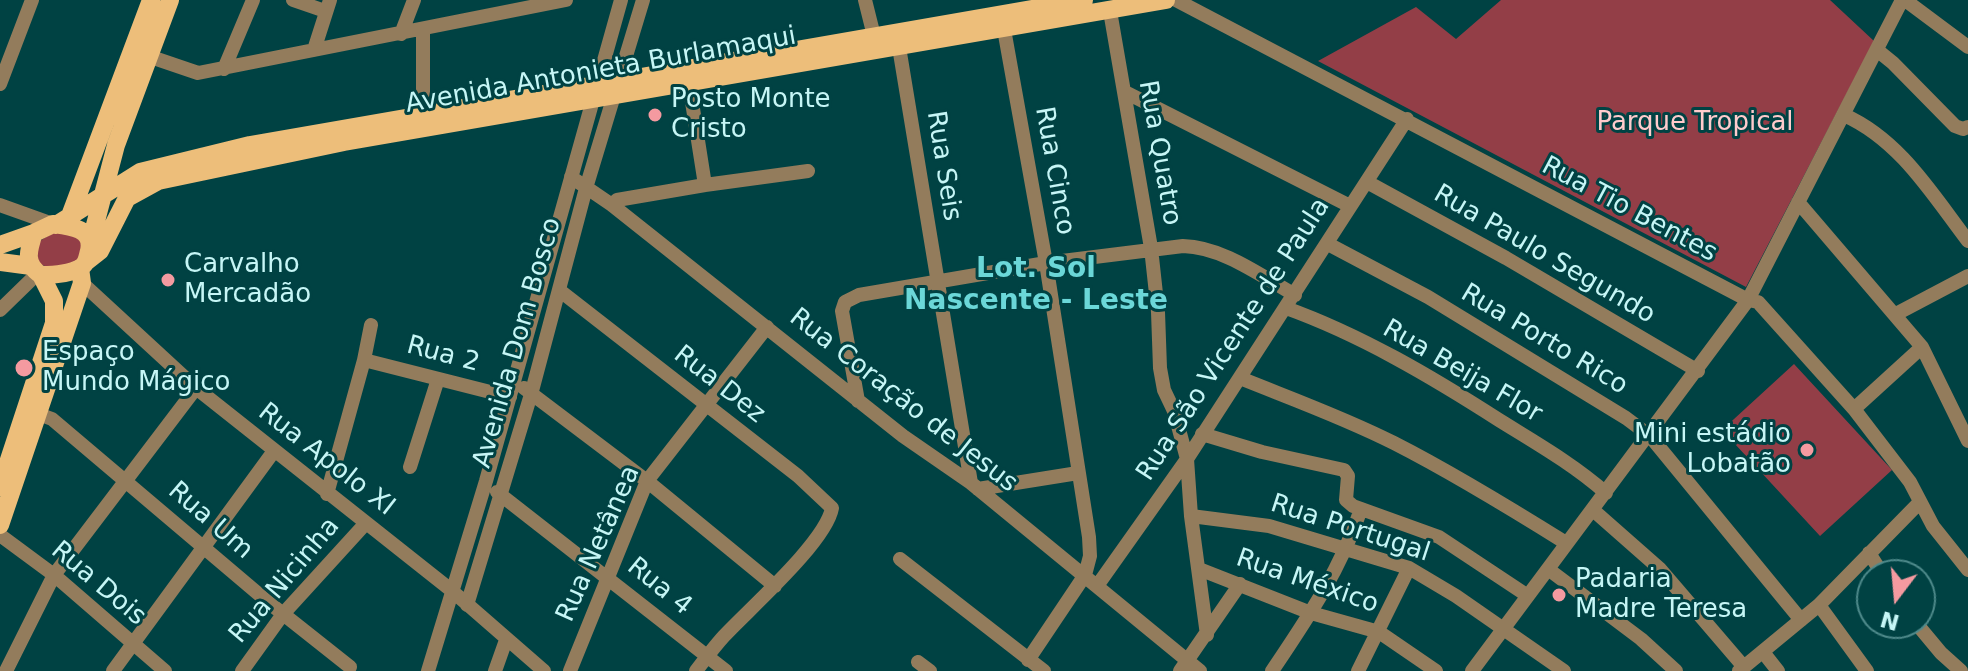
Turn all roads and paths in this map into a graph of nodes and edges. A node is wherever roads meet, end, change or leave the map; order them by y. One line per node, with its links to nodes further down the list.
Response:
1 (32, 0): 30 (street)
2 (164, 0): 26 (main road); 50 (main road)
3 (253, 0): 28 (street)
4 (293, 0): 15 (street)
5 (414, 0): 20 (street)
6 (566, 0): 16 (street)
7 (621, 0): 32 (street, Avenida Dom Bosco)
8 (643, 0): 31 (street, Avenida Dom Bosco)
9 (865, 0): 21 (street)
10 (1084, 0): 18 (main road, Avenida Antonieta Burlamaqui)
11 (1166, 0): 14 (main road, Avenida Antonieta Burlamaqui)
12 (1176, 0): 36 (street, Rua Tio Bentes)
13 (1903, 0): 23 (street); 25 (street)
14 (1143, 2): 17 (main road, Avenida Antonieta Burlamaqui)
15 (328, 6): 24 (street)
16 (513, 6): 19 (street)
17 (1110, 11): 18 (main road, Avenida Antonieta Burlamaqui); 33 (street, Rua Quatro)
18 (1003, 20): 21 (main road, Avenida Antonieta Burlamaqui); 22 (main road, Avenida Antonieta Burlamaqui); 57 (street, Rua Cinco)
19 (423, 30): 20 (street); 34 (street)
20 (401, 34): 24 (street)
21 (874, 36): 27 (main road, Avenida Antonieta Burlamaqui)
22 (899, 47): 27 (main road, Avenida Antonieta Burlamaqui); 61 (street, Rua Seis)
23 (1968, 47)
24 (314, 50): 28 (street)
25 (1877, 50): 35 (street); 37 (street)
26 (148, 56): 28 (street); 38 (main road)
27 (782, 59): 29 (main road, Avenida Antonieta Burlamaqui); 31 (main road, Avenida Antonieta Burlamaqui)
28 (224, 69)
29 (689, 83): 31 (main road, Avenida Antonieta Burlamaqui); 43 (street)
30 (0, 84)
31 (618, 87): 32 (main road, Avenida Antonieta Burlamaqui); 44 (street, Avenida Dom Bosco)
32 (594, 91): 34 (main road, Avenida Antonieta Burlamaqui); 41 (street, Avenida Dom Bosco); 58 (main road, Avenida Antonieta Burlamaqui)
33 (1125, 92): 49 (street); 55 (street, Rua Quatro)
34 (423, 114): 40 (main road, Avenida Antonieta Burlamaqui)
35 (1844, 115): 46 (street); 52 (street)
36 (1407, 119): 42 (street, Rua São Vicente de Paula); 63 (street, Rua Tio Bentes)
37 (1968, 127)
38 (116, 145): 40 (main road); 45 (main road)
39 (808, 171): 43 (street)
40 (140, 172): 45 (main road, Avenida Antonieta Burlamaqui)
41 (571, 177): 44 (street, Rua Coração de Jesus); 75 (street, Avenida Dom Bosco)
42 (1367, 182): 49 (street, Rua São Vicente de Paula); 71 (street, Rua Paulo Segundo)
43 (705, 185): 48 (street)
44 (586, 188): 48 (street, Rua Coração de Jesus); 62 (street, Avenida Dom Bosco)
45 (101, 196): 50 (main road, Avenida Antonieta Burlamaqui); 58 (main road)
46 (1798, 202): 63 (street); 66 (street)
47 (0, 205): 50 (street)
48 (612, 205): 68 (street, Rua Coração de Jesus)
49 (1350, 206): 53 (street, Rua São Vicente de Paula)
50 (60, 222): 51 (main road); 58 (main road)
51 (34, 233): 54 (main road); 59 (main road)
52 (1968, 241)
53 (1328, 244): 64 (street, Rua São Vicente de Paula); 82 (street, Rua Porto Rico)
54 (0, 245)
55 (1151, 248): 57 (street); 64 (street); 85 (street, Rua Quatro)
56 (0, 262): 59 (main road)
57 (1046, 263): 61 (street); 87 (street, Rua Cinco)
58 (85, 264): 59 (main road); 74 (street, Rua Apolo XI); 80 (main road)
59 (37, 272): 65 (street); 80 (main road)
60 (1968, 276): 66 (street)
61 (938, 280): 77 (street); 92 (street, Rua Seis)
62 (559, 290): 76 (street, Avenida Dom Bosco); 78 (street, Rua Dez)
63 (1748, 300): 71 (street); 79 (street, Rua Tio Bentes)
64 (1290, 302): 72 (street, Rua São Vicente de Paula); 93 (street, Rua Beija Flor)
65 (0, 310)
66 (1896, 314): 69 (street)
67 (371, 325): 70 (street)
68 (767, 327): 77 (street, Rua Coração de Jesus); 78 (street, Rua Netânea)
69 (1922, 347): 79 (street); 83 (street)
70 (364, 360): 73 (street, Rua 2); 94 (street)
71 (1698, 371): 82 (street)
72 (1240, 378): 81 (street, Rua São Vicente de Paula); 103 (street)
73 (438, 379): 75 (street, Rua 2); 86 (street)
74 (196, 388): 84 (street, Rua Apolo XI); 89 (street)
75 (512, 390): 76 (street, Rua 2); 90 (street, Avenida Dom Bosco)
76 (532, 391): 91 (street, Rua 2); 95 (street, Avenida Dom Bosco)
77 (858, 401): 92 (street, Rua Coração de Jesus)
78 (705, 406): 91 (street, Rua Netânea); 117 (street, Rua Dez)
79 (1854, 409): 96 (street, Rua Tio Bentes)
80 (32, 411): 88 (main road); 89 (street, Rua Um); 101 (main road)
81 (1202, 434): 85 (street, Rua São Vicente de Paula); 97 (street)
82 (1650, 436): 93 (street); 125 (street, Rua Porto Rico)
83 (1968, 441)
84 (274, 451): 94 (street, Rua Apolo XI); 104 (street)
85 (1187, 459): 99 (street, Rua Quatro); 118 (street, Rua São Vicente de Paula)
86 (410, 467)
87 (1078, 473): 92 (street); 114 (street, Rua Cinco)
88 (2, 476)
89 (125, 479): 104 (street, Rua Um); 113 (street)
90 (486, 481): 95 (street, Rua 4); 119 (street, Avenida Dom Bosco)
91 (647, 481): 115 (street, Rua Netânea); 117 (street, Rua 2)
92 (974, 486): 114 (street, Rua Coração de Jesus)
93 (1606, 493): 98 (street)
94 (327, 494): 100 (street, Rua Apolo XI)
95 (501, 496): 115 (street, Rua 4); 121 (street, Avenida Dom Bosco)
96 (1920, 502): 106 (street); 112 (street, Rua Tio Bentes)
97 (1361, 509): 105 (street); 120 (street)
98 (1593, 510): 103 (street); 137 (street)
99 (1191, 516): 105 (street, Rua Portugal); 110 (street, Rua Quatro)
100 (366, 523): 119 (street, Rua Apolo XI); 124 (street, Rua Nicinha)
101 (0, 525)
102 (0, 535): 113 (street, Rua Dois)
103 (1566, 543): 111 (street)
104 (203, 548): 124 (street, Rua Um); 131 (street)
105 (1347, 549): 109 (street, Rua Portugal); 123 (street)
106 (1869, 553): 108 (street); 122 (street)
107 (900, 559): 134 (street)
108 (1873, 559)
109 (1409, 568): 126 (street, Rua Portugal); 127 (street)
110 (1199, 569): 116 (street, Rua México); 128 (street, Rua Quatro)
111 (1548, 569): 120 (street); 155 (street)
112 (1968, 570)
113 (54, 575): 131 (street, Rua Dois); 138 (street)
114 (1085, 575): 118 (street, Rua Coração de Jesus); 134 (street)
115 (607, 576): 133 (street, Rua 4); 145 (street, Rua Netânea)
116 (1240, 584): 123 (street, Rua México); 128 (street)
117 (775, 586): 133 (street)
118 (1097, 586): 135 (street, Rua Coração de Jesus)
119 (451, 590): 121 (street, Rua Apolo XI); 142 (street, Avenida Dom Bosco)
120 (1528, 596): 126 (street)
121 (467, 605): 130 (street, Rua Apolo XI)
122 (1819, 605): 125 (street); 157 (street)
123 (1311, 613): 127 (street, Rua México); 150 (street)
124 (283, 614): 136 (street, Rua Um); 141 (street, Rua Nicinha)
125 (1801, 620): 132 (street)
126 (1505, 628): 153 (street); 154 (street, Rua Portugal)
127 (1379, 632): 151 (street); 152 (street, Rua México)
128 (1207, 635): 135 (street)
129 (1929, 639): 158 (street)
130 (506, 640): 143 (street); 144 (street, Rua Apolo XI)
131 (132, 645): 139 (street); 140 (street, Rua Dois)
132 (1763, 652): 137 (street); 156 (street)
133 (707, 656): 146 (street); 147 (street, Rua 4)
134 (1028, 660): 148 (street)
135 (1184, 666): 149 (street, Rua Coração de Jesus)
136 (350, 667)
137 (1742, 669)
138 (6, 671)
139 (113, 671)
140 (165, 671)
141 (242, 671)
142 (428, 671)
143 (495, 671)
144 (544, 671)
145 (570, 671)
146 (696, 671)
147 (726, 671)
148 (1044, 671)
149 (1200, 671)
150 (1272, 671)
151 (1358, 671)
152 (1436, 671)
153 (1472, 671)
154 (1564, 671)
155 (1676, 671)
156 (1778, 671)
157 (1867, 671)
158 (1961, 671)

